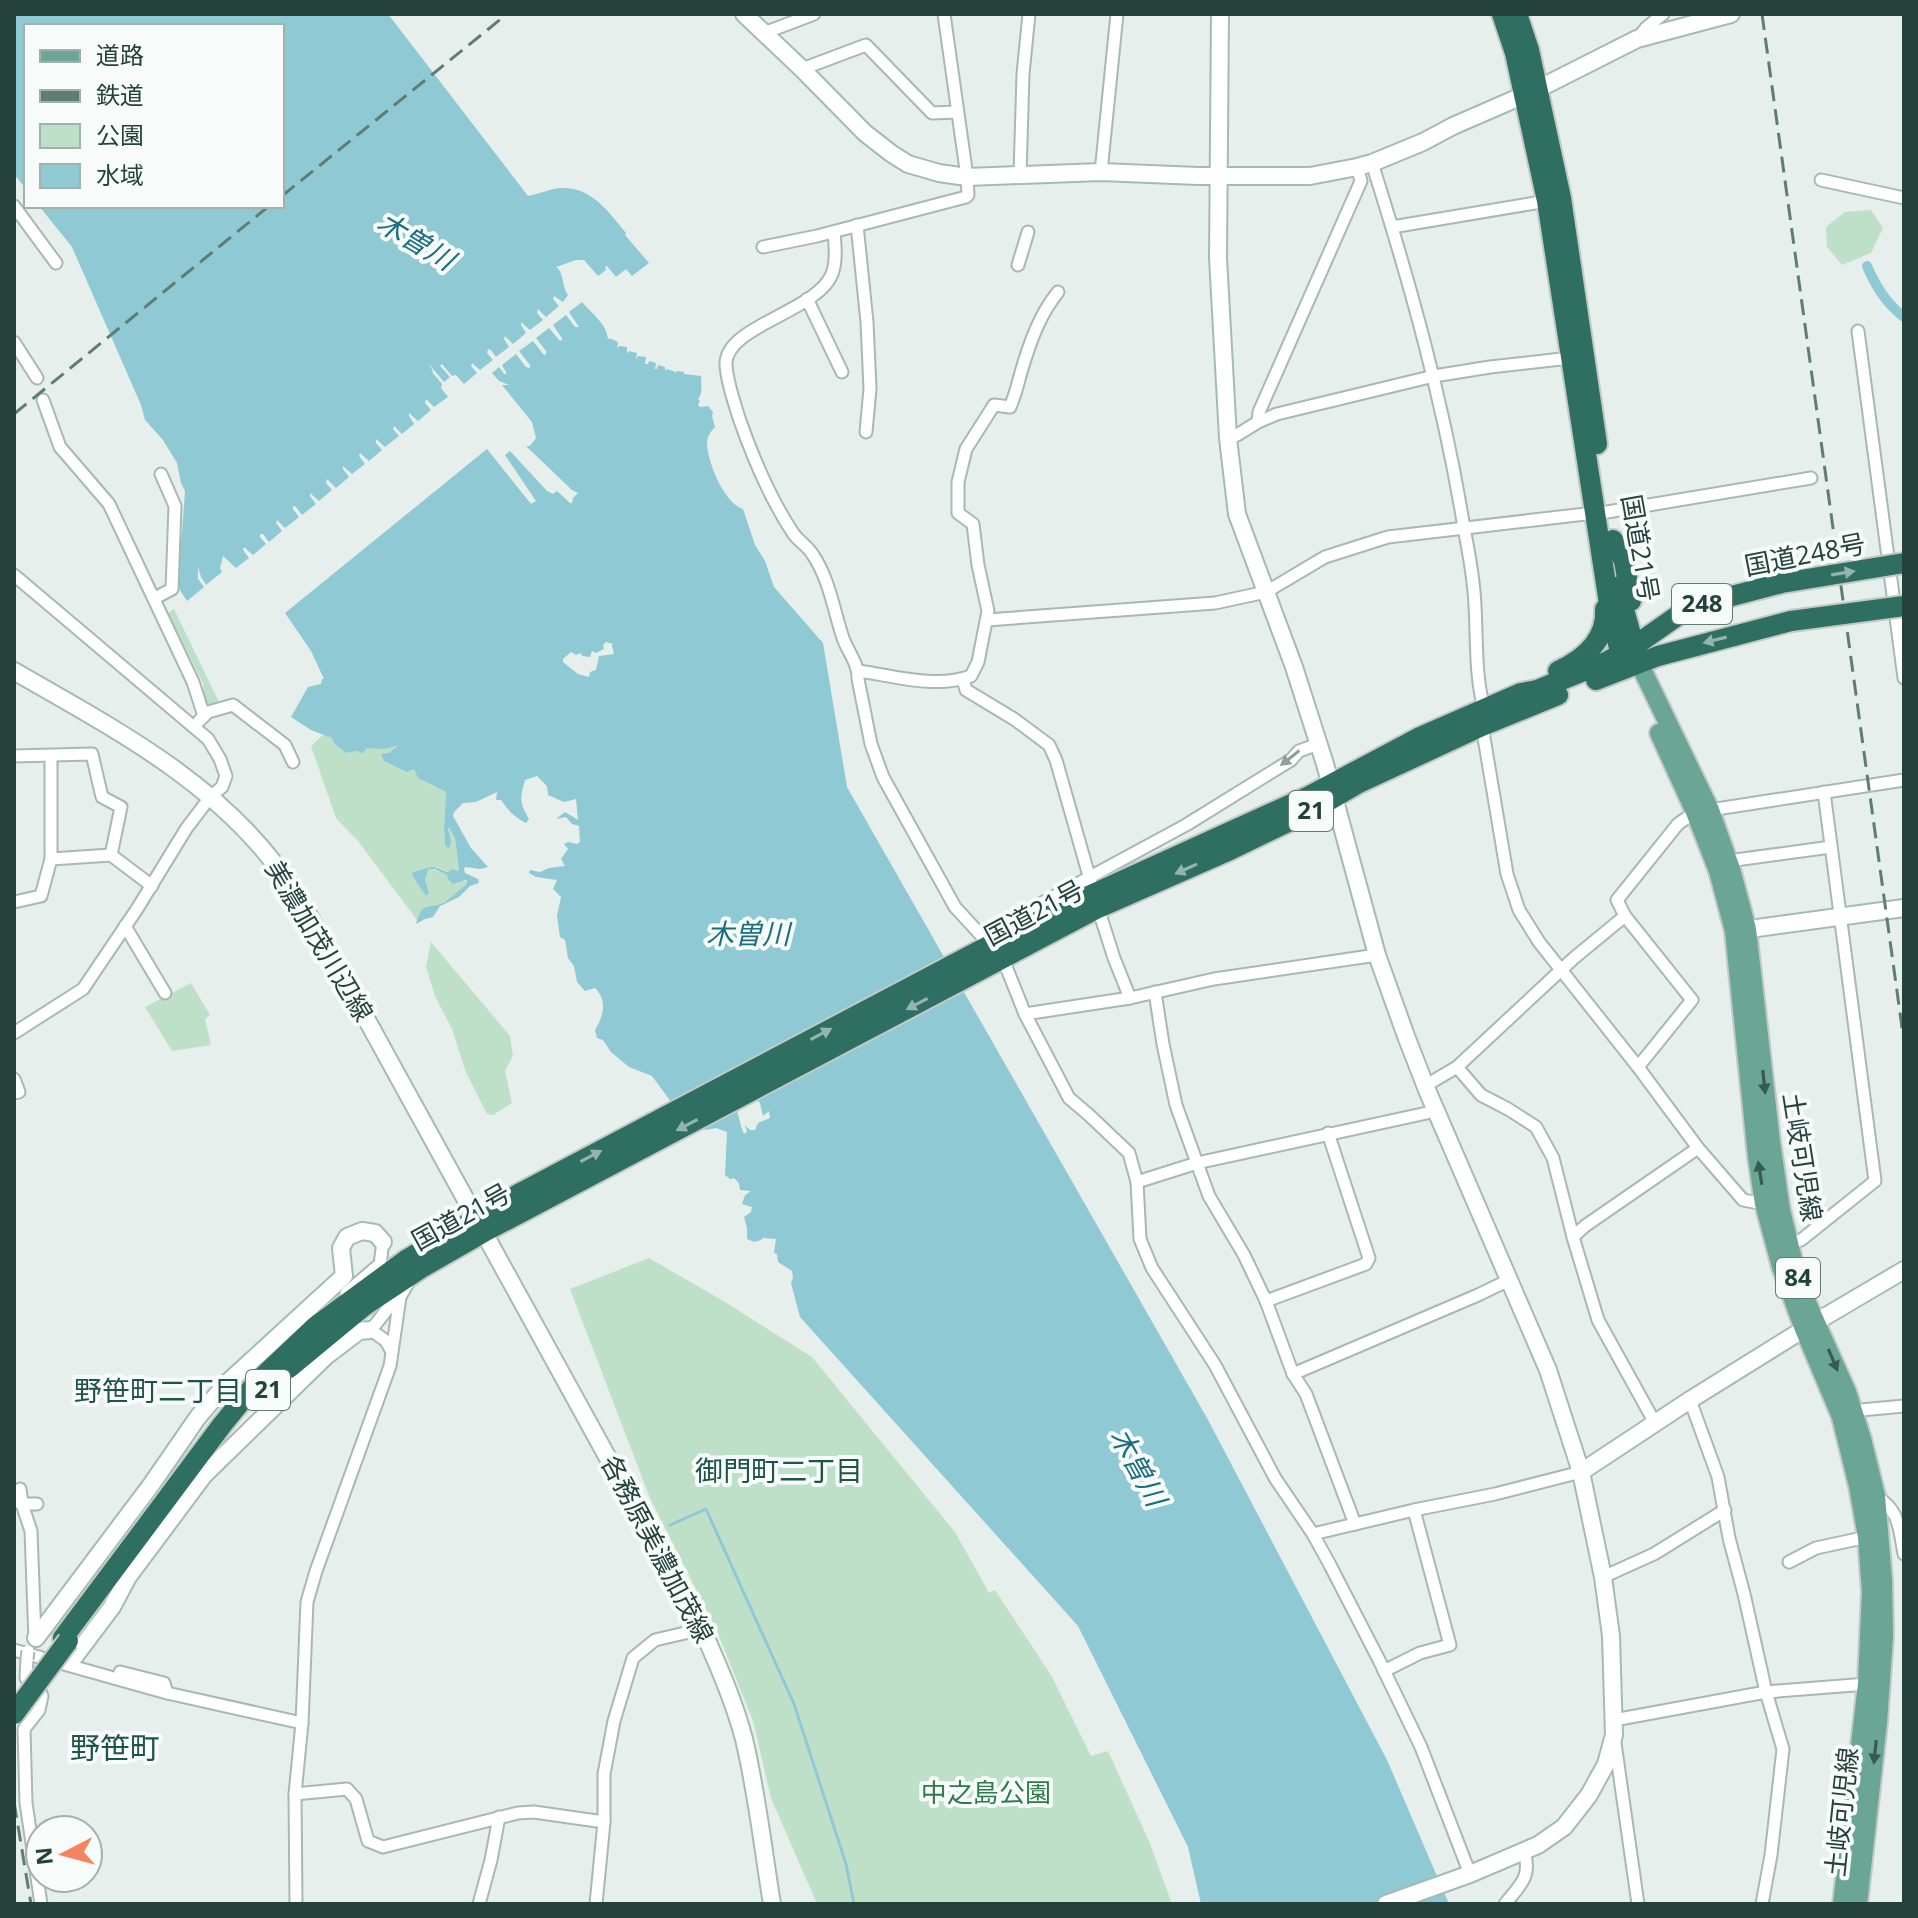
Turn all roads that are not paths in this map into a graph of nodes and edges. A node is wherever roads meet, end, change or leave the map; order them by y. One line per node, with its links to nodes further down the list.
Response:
1 (744, 14): 11 (street)
2 (814, 14): 11 (street)
3 (944, 14): 15 (street)
4 (1029, 14): 18 (street)
5 (1117, 14): 17 (street)
6 (1220, 14): 19 (street)
7 (1502, 14): 14 (highway, 国道21号)
8 (1517, 14): 14 (highway, 国道21号)
9 (1663, 14): 12 (street)
10 (1725, 16): 12 (street)
11 (764, 33): 13 (street)
12 (1637, 39): 14 (street)
13 (802, 69): 15 (street); 20 (street)
14 (1530, 92): 16 (street); 23 (highway, 国道21号); 46 (highway, 国道21号)
15 (957, 112): 20 (street)
16 (1365, 165): 19 (street); 26 (street); 41 (street)
17 (1101, 172): 18 (street); 19 (street)
18 (1020, 175): 20 (street)
19 (1218, 176): 43 (street)
20 (967, 177): 25 (street)
21 (1821, 180): 22 (street)
22 (1904, 198)
23 (1547, 201): 26 (street); 36 (highway, 国道21号)
24 (14, 206): 30 (street)
25 (857, 225): 27 (street); 42 (street)
26 (1392, 227): 38 (street)
27 (834, 232): 29 (street); 33 (street)
28 (1028, 232): 31 (street)
29 (763, 247)
30 (56, 263)
31 (1018, 265)
32 (1058, 292): 54 (street)
33 (807, 299): 37 (street); 58 (street)
34 (1858, 331): 59 (street)
35 (14, 342): 39 (street)
36 (1570, 358): 38 (street); 46 (highway, 国道21号)
37 (842, 372)
38 (1434, 376): 41 (street); 47 (street)
39 (37, 378)
40 (43, 400): 52 (street)
41 (1258, 422): 43 (street)
42 (866, 432)
43 (1228, 438): 51 (street)
44 (161, 474): 52 (street)
45 (1811, 478): 46 (street)
46 (1601, 512): 47 (street); 48 (highway, 国道21号)
47 (1464, 528): 51 (street); 63 (street)
48 (1607, 546): 55 (highway); 56 (highway, 国道21号); 61 (highway)
49 (1904, 563): 55 (highway, 国道248号 / 248, one-way to 49, bridge)
50 (14, 575): 64 (street)
51 (1266, 592): 54 (street); 65 (street)
52 (155, 598): 62 (street)
53 (1904, 606): 56 (highway, 248, one-way to 56, bridge)
54 (987, 620): 60 (street)
55 (1661, 626): 56 (highway, 国道248号 / 248)
56 (1631, 658): 61 (highway, 国道21号 / 21); 63 (highway, 国道21号 / 21); 73 (main road, 土岐可児線 / 84)
57 (14, 671): 72 (street, 美濃加茂川辺線)
58 (859, 671): 60 (street); 86 (street)
59 (1904, 678)
60 (963, 679): 79 (street)
61 (1521, 693): 63 (highway, 国道21号 / 21)
62 (204, 716): 64 (street); 68 (street)
63 (1483, 717): 70 (highway, 国道21号 / 21); 88 (street)
64 (194, 726): 72 (street)
65 (1318, 744): 70 (street); 79 (street, one-way to 79)
66 (14, 756): 67 (street)
67 (51, 756): 75 (street); 76 (street)
68 (293, 762)
69 (1904, 780): 71 (street)
70 (1331, 791): 79 (highway, 国道21号 / 21); 87 (street)
71 (1824, 792): 73 (street); 74 (street)
72 (211, 796): 78 (street); 105 (street, 美濃加茂川辺線)
73 (1702, 811): 77 (main road, 土岐可児線 / 84); 82 (street); 85 (main road, 土岐可児線 / 84)
74 (1831, 847): 77 (street); 83 (street)
75 (111, 855): 76 (street); 78 (street)
76 (51, 859): 80 (street)
77 (1728, 861): 85 (main road, 土岐可児線 / 84)
78 (152, 886): 84 (street)
79 (1094, 893): 86 (highway, 国道21号 / 21); 86 (street); 91 (street)
80 (14, 902)
81 (1904, 908): 83 (street)
82 (1625, 916): 88 (street); 95 (street)
83 (1841, 917): 85 (street); 108 (street)
84 (125, 926): 90 (street); 93 (street)
85 (1741, 930): 104 (main road, 土岐可児線 / 84, one-way to 85); 108 (main road, 土岐可児線 / 84, one-way to 108)
86 (988, 951): 92 (street); 105 (highway, 国道21号 / 21)
87 (1377, 955): 89 (street); 97 (street)
88 (1561, 970): 94 (street); 95 (street)
89 (1155, 992): 91 (street); 102 (street)
90 (165, 993)
91 (1130, 998): 92 (street)
92 (1025, 1014): 103 (street)
93 (14, 1033)
94 (1457, 1067): 97 (street); 106 (street)
95 (1638, 1067): 101 (street)
96 (14, 1079): 98 (street)
97 (1425, 1086): 99 (street)
98 (14, 1093)
99 (1436, 1111): 100 (street); 111 (street)
100 (1328, 1133): 102 (street); 113 (street)
101 (1698, 1148): 104 (street); 106 (street)
102 (1197, 1163): 103 (street); 113 (street)
103 (1137, 1182): 131 (street)
104 (1764, 1204): 115 (main road, 土岐可児線 / 84)
105 (480, 1225): 109 (highway, 国道21号 / 21); 138 (street, 各務原美濃加茂線)
106 (1573, 1237): 122 (street)
107 (383, 1242): 109 (street); 114 (street); 134 (street)
108 (1789, 1243): 115 (main road, 土岐可児線 / 84)
109 (415, 1263): 112 (street); 114 (highway, 国道21号 / 21); 139 (highway, 国道21号 / 21)
110 (1904, 1270): 115 (street)
111 (1509, 1280): 118 (street); 123 (street)
112 (400, 1297): 116 (street); 117 (street)
113 (1266, 1301): 118 (street)
114 (316, 1326): 139 (highway, 国道21号 / 21)
115 (1809, 1326): 119 (street); 121 (main road, 土岐可児線 / 84, one-way to 121); 132 (main road, 土岐可児線 / 84)
116 (371, 1330): 117 (street); 139 (street)
117 (391, 1350): 148 (street)
118 (1293, 1374): 130 (street)
119 (1690, 1400): 122 (street); 128 (street)
120 (1904, 1406): 121 (street)
121 (1854, 1414): 124 (main road, 土岐可児線 / 84)
122 (1655, 1423): 123 (street)
123 (1581, 1472): 127 (street); 137 (street)
124 (1876, 1496): 129 (street); 165 (main road, 土岐可児線 / 84, one-way to 165)
125 (19, 1498): 126 (street); 140 (street)
126 (37, 1504)
127 (1414, 1510): 130 (street); 142 (street)
128 (1725, 1510): 137 (street); 144 (street)
129 (1901, 1521): 133 (street)
130 (1355, 1524): 131 (street)
131 (1313, 1534): 142 (street)
132 (1867, 1537): 135 (street); 143 (main road, 土岐可児線 / 84)
133 (1904, 1554)
134 (99, 1555): 136 (street); 140 (street)
135 (1789, 1562)
136 (114, 1566)
137 (1603, 1577): 149 (street)
138 (702, 1629): 152 (street); 159 (street, 各務原美濃加茂線)
139 (68, 1646): 140 (street); 145 (street); 146 (highway, 国道21号 / 21, bridge); 147 (highway, 国道21号 / 21, bridge)
140 (30, 1649): 155 (street)
141 (14, 1650): 145 (street)
142 (1384, 1671): 154 (street)
143 (1867, 1684): 144 (street); 164 (main road, 土岐可児線 / 84)
144 (1766, 1692): 149 (street); 163 (street)
145 (167, 1693): 148 (street)
146 (14, 1704)
147 (14, 1714)
148 (302, 1723): 150 (street)
149 (1614, 1727): 153 (street); 162 (street)
150 (295, 1794): 151 (street); 156 (street)
151 (499, 1817): 152 (street); 157 (street)
152 (604, 1822): 158 (street)
153 (1524, 1851): 154 (street); 161 (street)
154 (1464, 1876): 160 (street)
155 (41, 1904)
156 (296, 1904)
157 (479, 1904)
158 (596, 1904)
159 (772, 1904)
160 (1386, 1904)
161 (1505, 1904)
162 (1638, 1904)
163 (1762, 1904)
164 (1842, 1904)
165 (1858, 1904)

